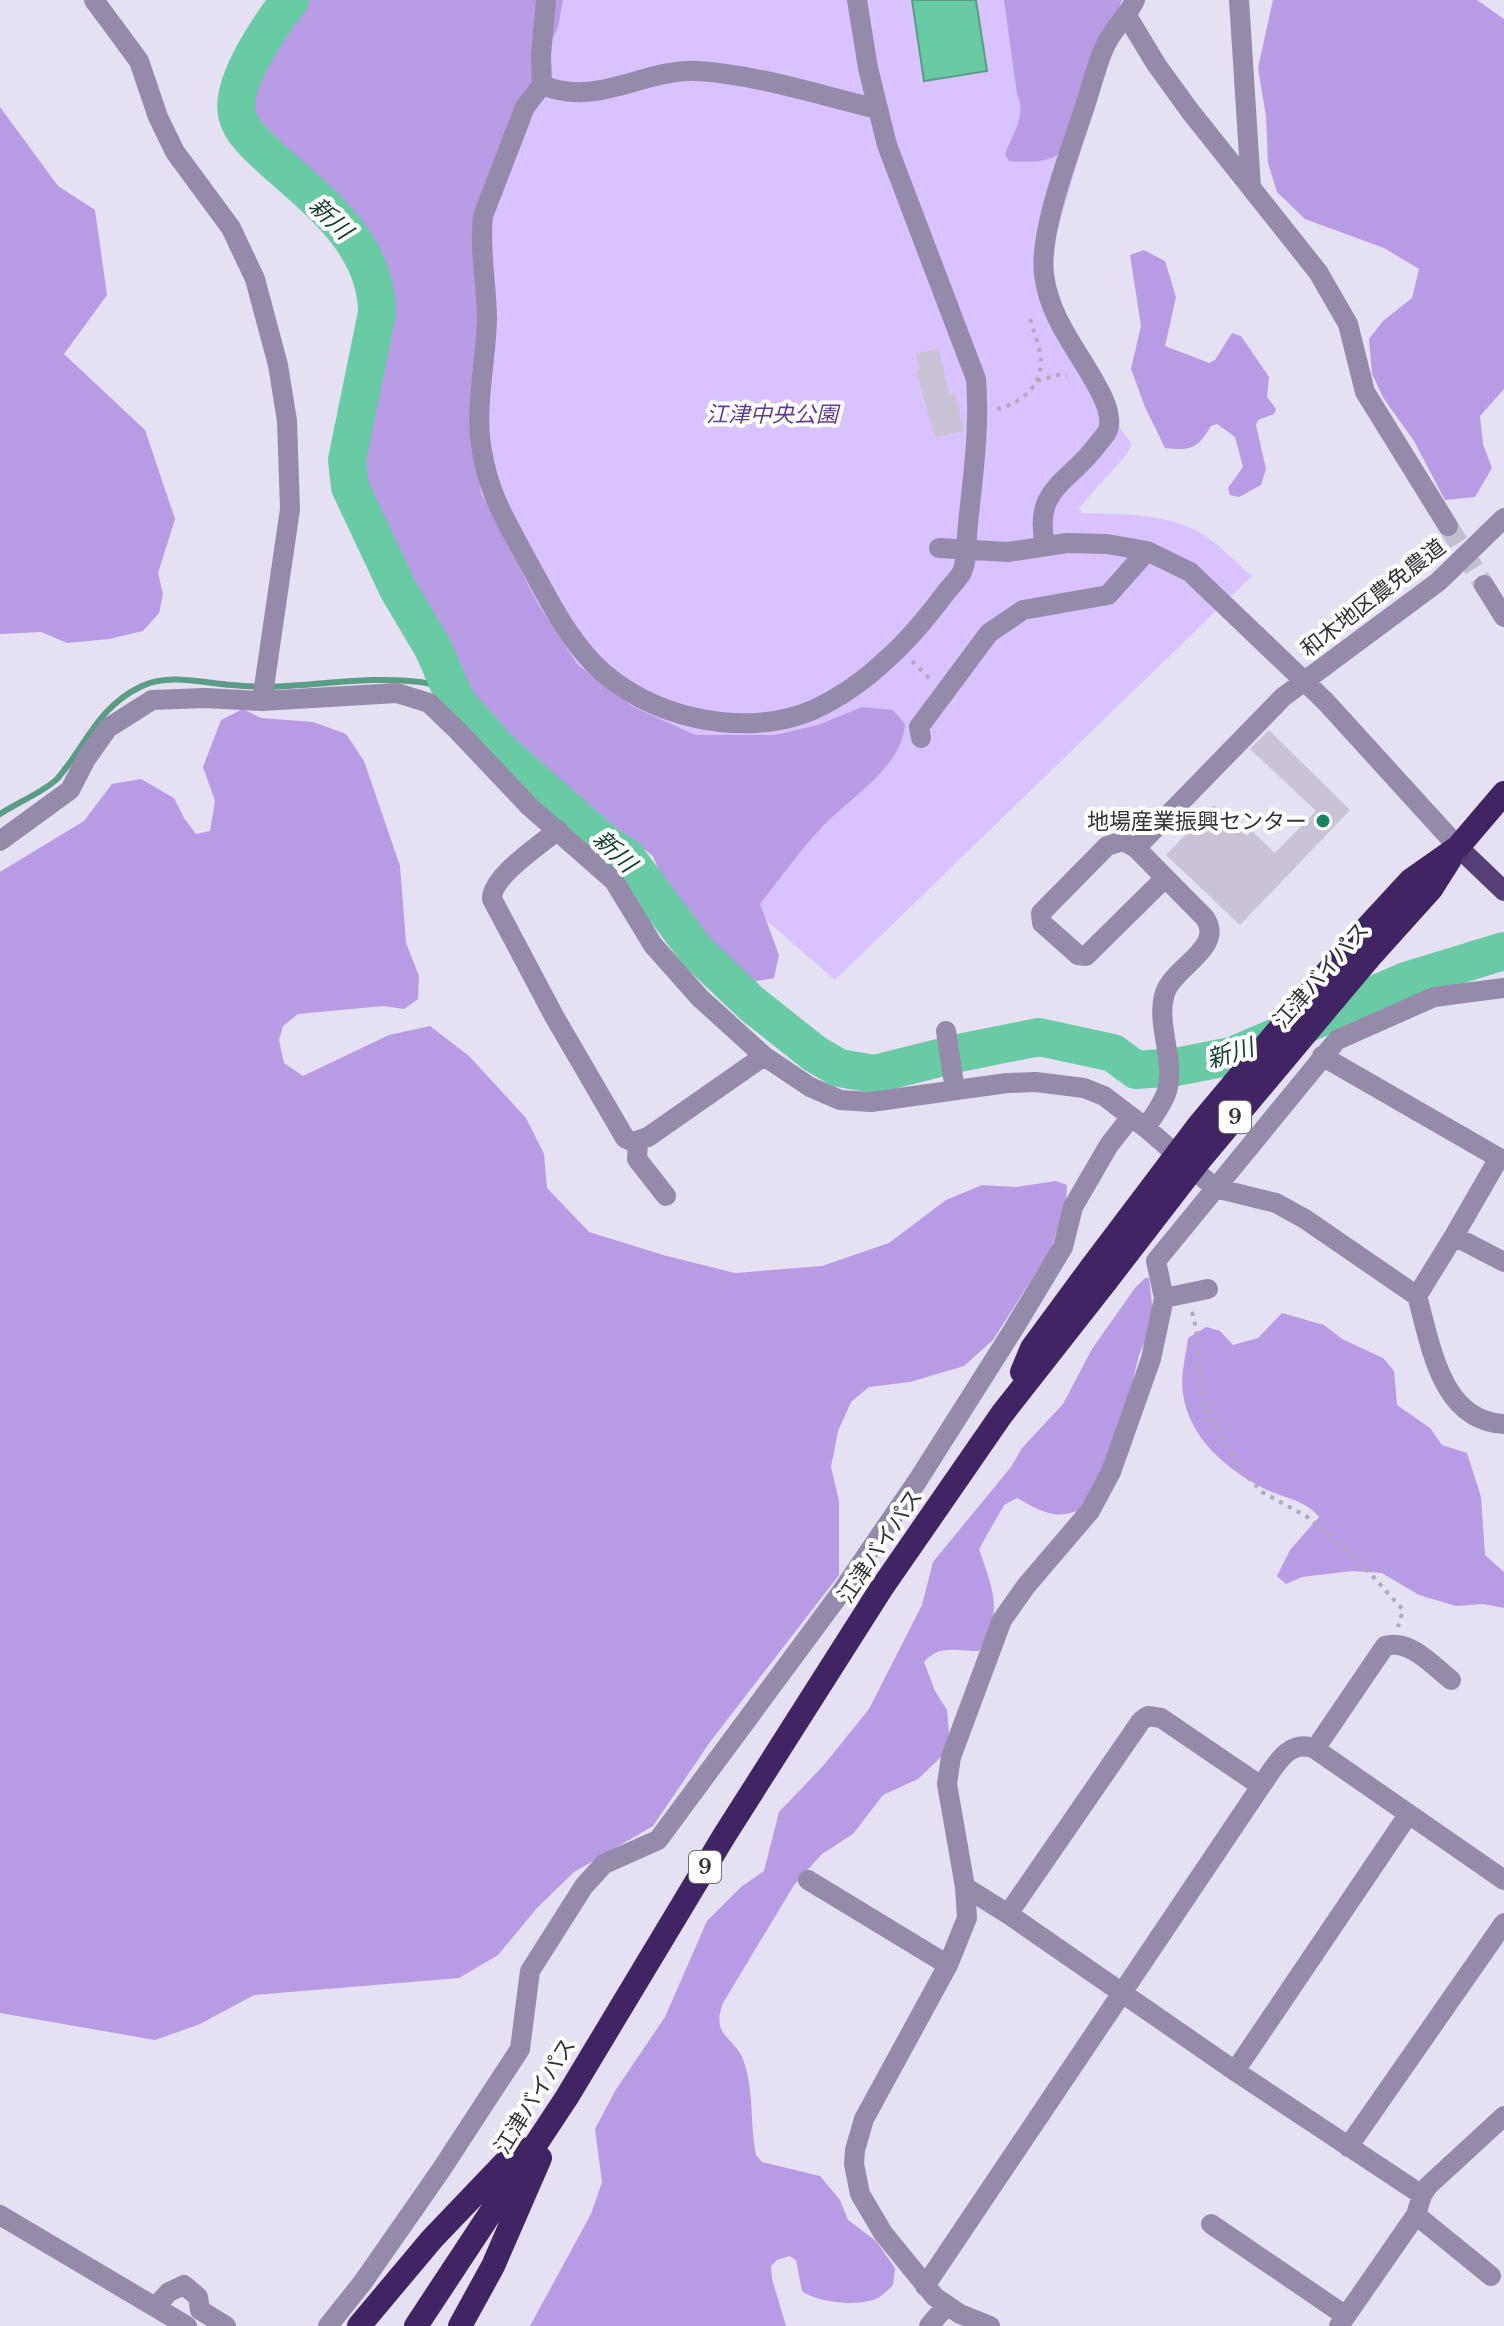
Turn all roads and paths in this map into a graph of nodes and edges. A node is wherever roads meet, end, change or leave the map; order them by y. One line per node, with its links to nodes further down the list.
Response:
1 (94, 0): 24 (street)
2 (546, 0): 6 (street)
3 (857, 0): 7 (street)
4 (1239, 0): 8 (street)
5 (1131, 8): 8 (street); 11 (street)
6 (542, 85): 7 (street); 21 (street)
7 (878, 109): 12 (street)
8 (1251, 187): 14 (street)
9 (1030, 318): 10 (path)
10 (1036, 382): 11 (path); 12 (path)
11 (1095, 385): 15 (street)
12 (979, 413): 17 (street)
13 (1504, 518): 22 (street, 和木地区農免農道)
14 (1448, 526)
15 (1045, 545): 17 (street); 18 (street)
16 (939, 548): 17 (street)
17 (965, 550): 21 (street)
18 (1147, 551): 22 (street); 25 (street)
19 (1484, 585): 20 (street)
20 (1504, 617)
21 (899, 648): 23 (path)
22 (1304, 681): 29 (street); 30 (street, 和木地区農免農道)
23 (935, 684)
24 (262, 701): 27 (street); 28 (street)
25 (921, 738)
26 (1504, 793): 29 (highway)
27 (558, 830): 35 (street); 39 (street)
28 (0, 841)
29 (1458, 847): 32 (main road); 45 (highway, 江津バイパス / 9, bridge); 45 (highway, bridge)
30 (1136, 848): 31 (street); 31 (street)
31 (1165, 878): 38 (street)
32 (1504, 891)
33 (1504, 988): 36 (street)
34 (947, 1037): 37 (street)
35 (764, 1056): 37 (street); 39 (street)
36 (1322, 1056): 40 (street); 41 (street)
37 (954, 1082): 38 (street)
38 (1138, 1122): 41 (street); 77 (street)
39 (638, 1142): 42 (street)
40 (1501, 1154): 43 (street)
41 (1215, 1188): 47 (street); 48 (street)
42 (666, 1196)
43 (1454, 1236): 44 (street); 47 (street)
44 (1504, 1262)
45 (1099, 1274): 63 (highway, 江津バイパス / 9)
46 (1198, 1292): 48 (street); 50 (path)
47 (1417, 1296): 49 (street)
48 (1164, 1298): 57 (street)
49 (1504, 1424)
50 (1391, 1645): 51 (street); 52 (street)
51 (1451, 1680)
52 (1315, 1749): 53 (street); 54 (street)
53 (1261, 1786): 58 (street); 61 (street)
54 (1408, 1815): 56 (street); 62 (street)
55 (808, 1880): 60 (street)
56 (1504, 1880)
57 (965, 1887): 58 (street); 60 (street)
58 (1008, 1914): 61 (street)
59 (1504, 1923): 65 (street)
60 (948, 1965): 71 (street)
61 (1123, 1994): 62 (street); 71 (street)
62 (1235, 2071): 65 (street)
63 (567, 2097): 78 (highway, 9); 79 (highway, 江津バイパス / 9); 80 (highway, 9)
64 (1504, 2116): 66 (street)
65 (1348, 2147): 66 (street)
66 (1422, 2195): 68 (street)
67 (0, 2215): 72 (street)
68 (1416, 2215): 70 (street); 74 (street)
69 (1211, 2224): 74 (street)
70 (1491, 2276)
71 (925, 2286): 73 (street)
72 (156, 2306): 75 (street); 76 (street)
73 (946, 2306): 81 (street); 82 (street)
74 (1343, 2321)
75 (187, 2326)
76 (226, 2326)
77 (328, 2326)
78 (359, 2326)
79 (416, 2326)
80 (460, 2326)
81 (929, 2326)
82 (990, 2326)

